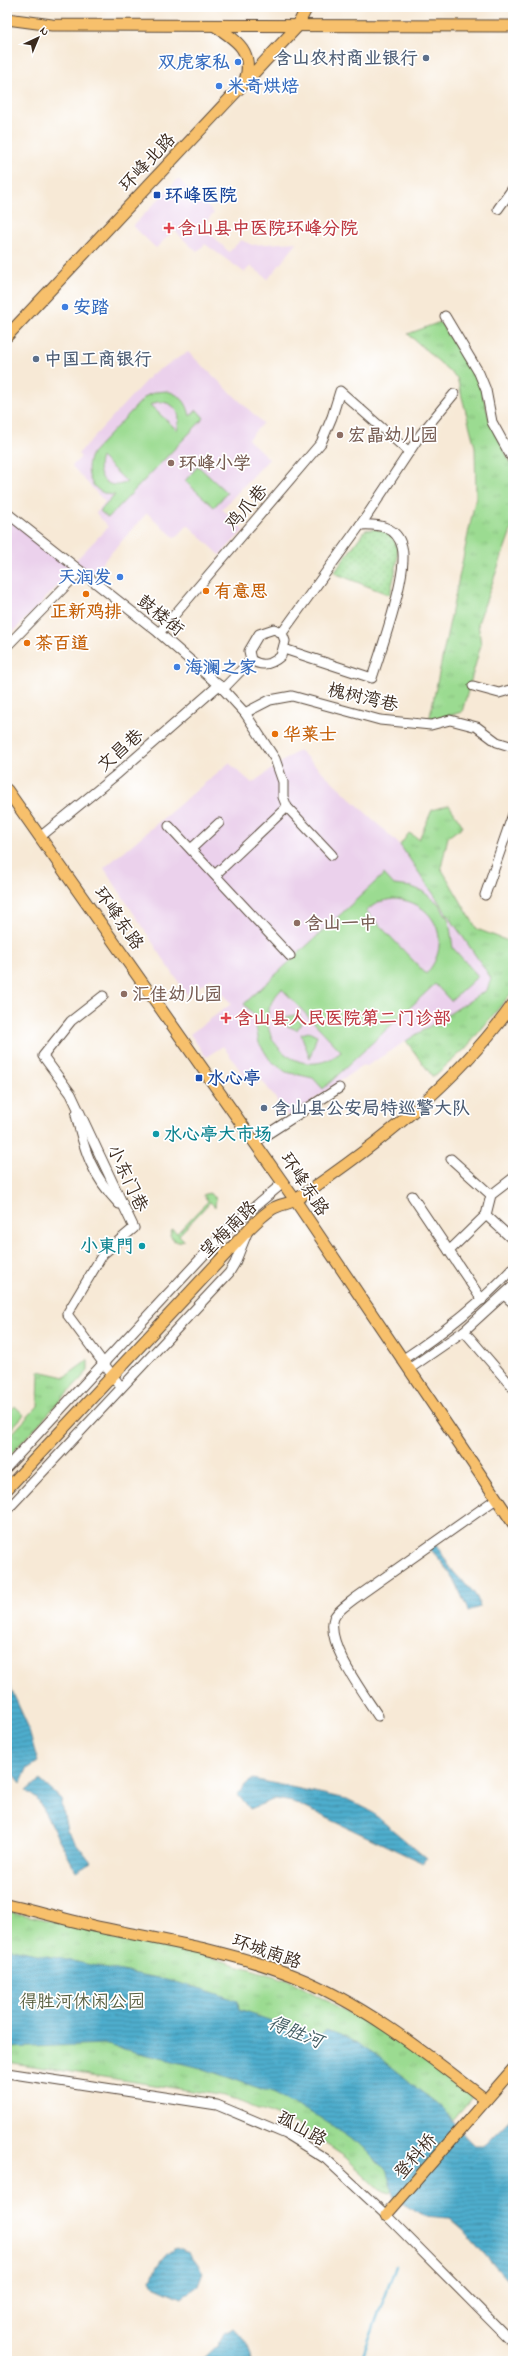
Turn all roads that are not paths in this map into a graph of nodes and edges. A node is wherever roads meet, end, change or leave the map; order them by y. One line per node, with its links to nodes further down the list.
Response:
1 (306, 7): 5 (main road, 环峰北路)
2 (7, 19): 3 (main road)
3 (215, 26): 5 (main road); 6 (main road)
4 (513, 26): 5 (main road)
5 (297, 27): 6 (main road, 环峰北路)
6 (244, 83): 10 (main road, 环峰北路)
7 (513, 188): 8 (street)
8 (498, 209)
9 (445, 316): 13 (street)
10 (7, 336)
11 (454, 394): 12 (street)
12 (409, 452): 15 (street); 17 (street, 鸡爪巷)
13 (513, 460)
14 (7, 513): 16 (street, 鼓楼街)
15 (360, 525): 18 (street); 20 (street)
16 (80, 571): 17 (street, 鼓楼街); 19 (street)
17 (159, 633): 23 (street, 鼓楼街)
18 (282, 633): 20 (street); 21 (street)
19 (7, 646)
20 (284, 649): 21 (street)
21 (251, 660): 23 (street, 文昌巷)
22 (473, 686): 24 (street)
23 (221, 687): 25 (street, 鼓楼街); 32 (street, 文昌巷)
24 (513, 689)
25 (245, 713): 26 (street, 槐树湾巷); 28 (street, 鼓楼街)
26 (513, 747)
27 (7, 790): 32 (main road, 环峰东路)
28 (287, 807): 34 (street); 35 (street)
29 (513, 814): 36 (street)
30 (219, 823): 33 (street)
31 (169, 826): 33 (street)
32 (40, 837): 41 (main road, 环峰东路)
33 (191, 849): 35 (street)
34 (332, 855)
35 (215, 875): 37 (street)
36 (485, 895)
37 (290, 956)
38 (103, 996): 59 (street, 小东门巷)
39 (513, 1004): 47 (main road, 望梅南路)
40 (339, 1088): 41 (street)
41 (255, 1142): 44 (main road, 环峰东路)
42 (451, 1159): 45 (street)
43 (513, 1178): 45 (street)
44 (283, 1182): 47 (main road, 环峰东路); 59 (street)
45 (491, 1195): 48 (street)
46 (412, 1196): 51 (street)
47 (295, 1200): 49 (main road, 望梅南路); 58 (main road, 环峰东路)
48 (486, 1215): 50 (street); 51 (street)
49 (249, 1229): 61 (main road, 望梅南路); 62 (street)
50 (513, 1240)
51 (449, 1250): 55 (street)
52 (513, 1268): 55 (street)
53 (513, 1286): 54 (street)
54 (504, 1295): 56 (street); 57 (street)
55 (482, 1300): 58 (street)
56 (513, 1303)
57 (464, 1332): 60 (street); 63 (street)
58 (402, 1360): 60 (main road, 环峰东路)
59 (102, 1364): 61 (street); 64 (street)
60 (409, 1369): 66 (main road, 环峰东路)
61 (112, 1376): 62 (street); 65 (main road, 望梅南路)
62 (121, 1387): 67 (street)
63 (513, 1388)
64 (7, 1468)
65 (7, 1489)
66 (496, 1499): 68 (main road, 环峰东路); 69 (street)
67 (7, 1510)
68 (513, 1523)
69 (378, 1716)
70 (7, 1904): 73 (main road, 环城南路)
71 (513, 2069): 73 (main road, 登科桥)
72 (7, 2073): 74 (street, 孤山路)
73 (486, 2100): 74 (main road, 登科桥)
74 (386, 2215): 75 (street, 孤山路)
75 (513, 2343)

